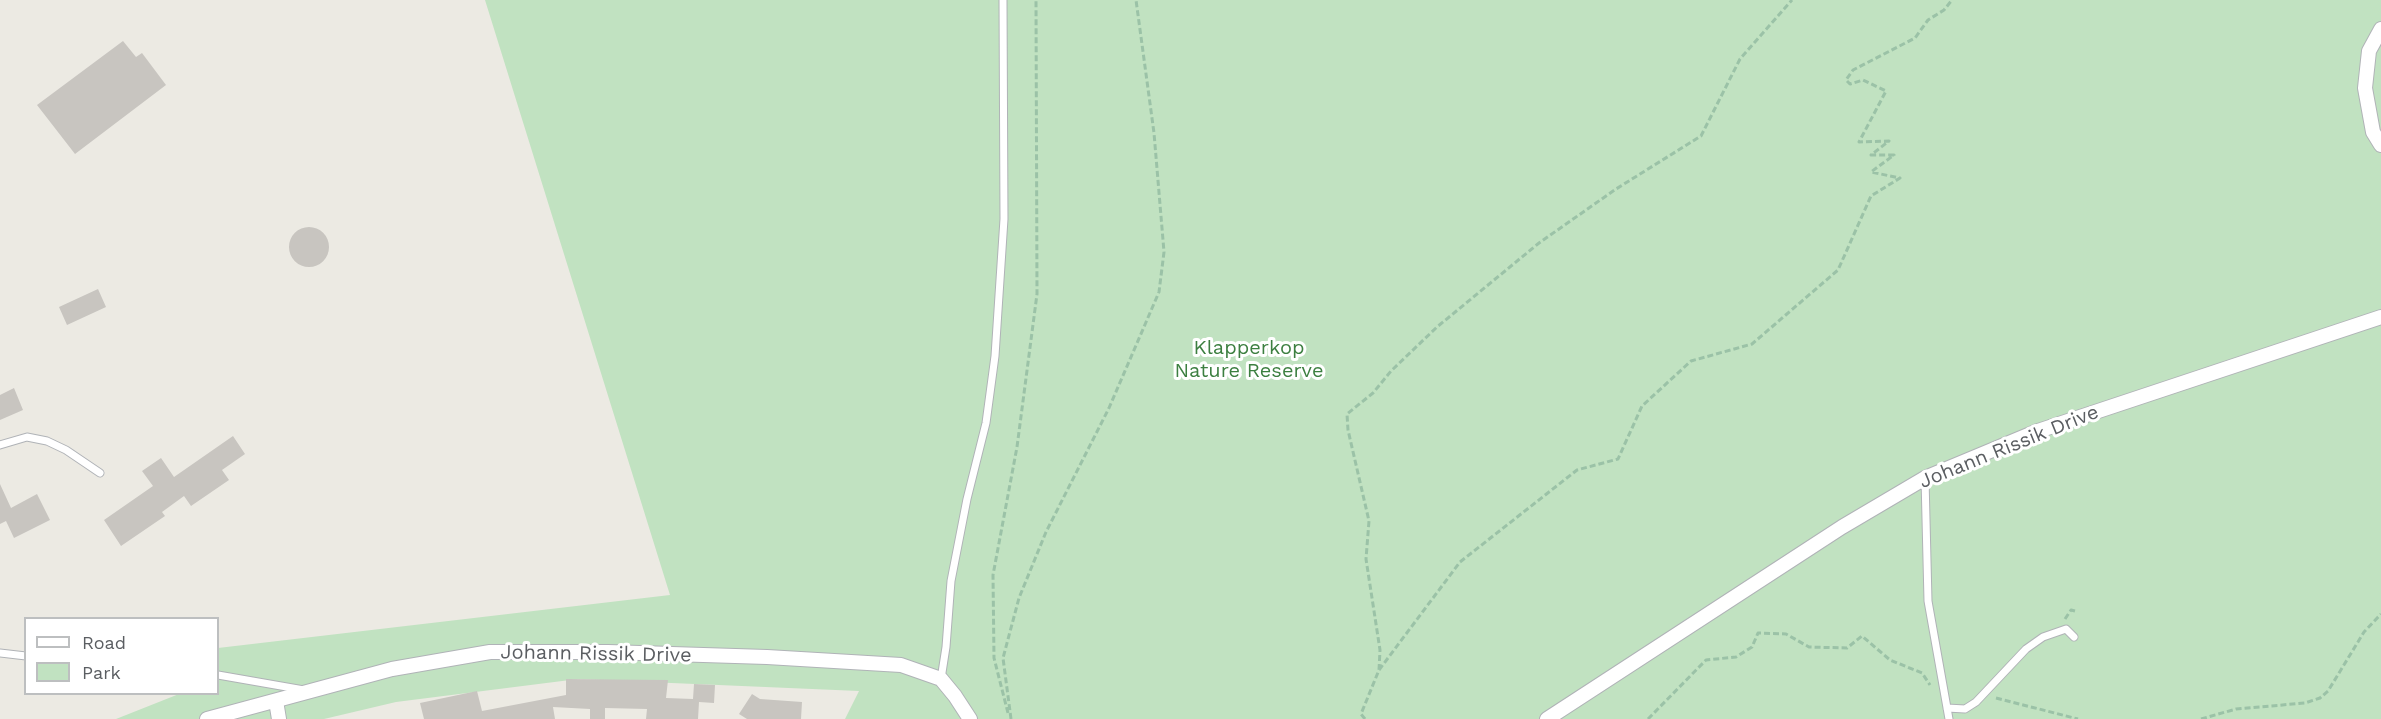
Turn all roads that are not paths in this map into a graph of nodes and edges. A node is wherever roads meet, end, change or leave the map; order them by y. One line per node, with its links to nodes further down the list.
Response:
1 (1003, 0): 12 (lane)
2 (2381, 28): 3 (street)
3 (2381, 145)
4 (2381, 317): 7 (street, Johann Rissik Drive)
5 (0, 446): 6 (lane)
6 (100, 473)
7 (1924, 478): 15 (lane); 19 (street, Johann Rissik Drive)
8 (2074, 637): 15 (lane)
9 (0, 653): 10 (lane)
10 (24, 656)
11 (219, 675): 13 (lane)
12 (941, 679): 13 (street, Johann Rissik Drive); 18 (street)
13 (311, 691): 14 (street, Johann Rissik Drive)
14 (276, 701): 16 (street, Johann Rissik Drive); 17 (street)
15 (1947, 708): 20 (lane)
16 (207, 719)
17 (279, 719)
18 (970, 719)
19 (1547, 719)
20 (1949, 719)

